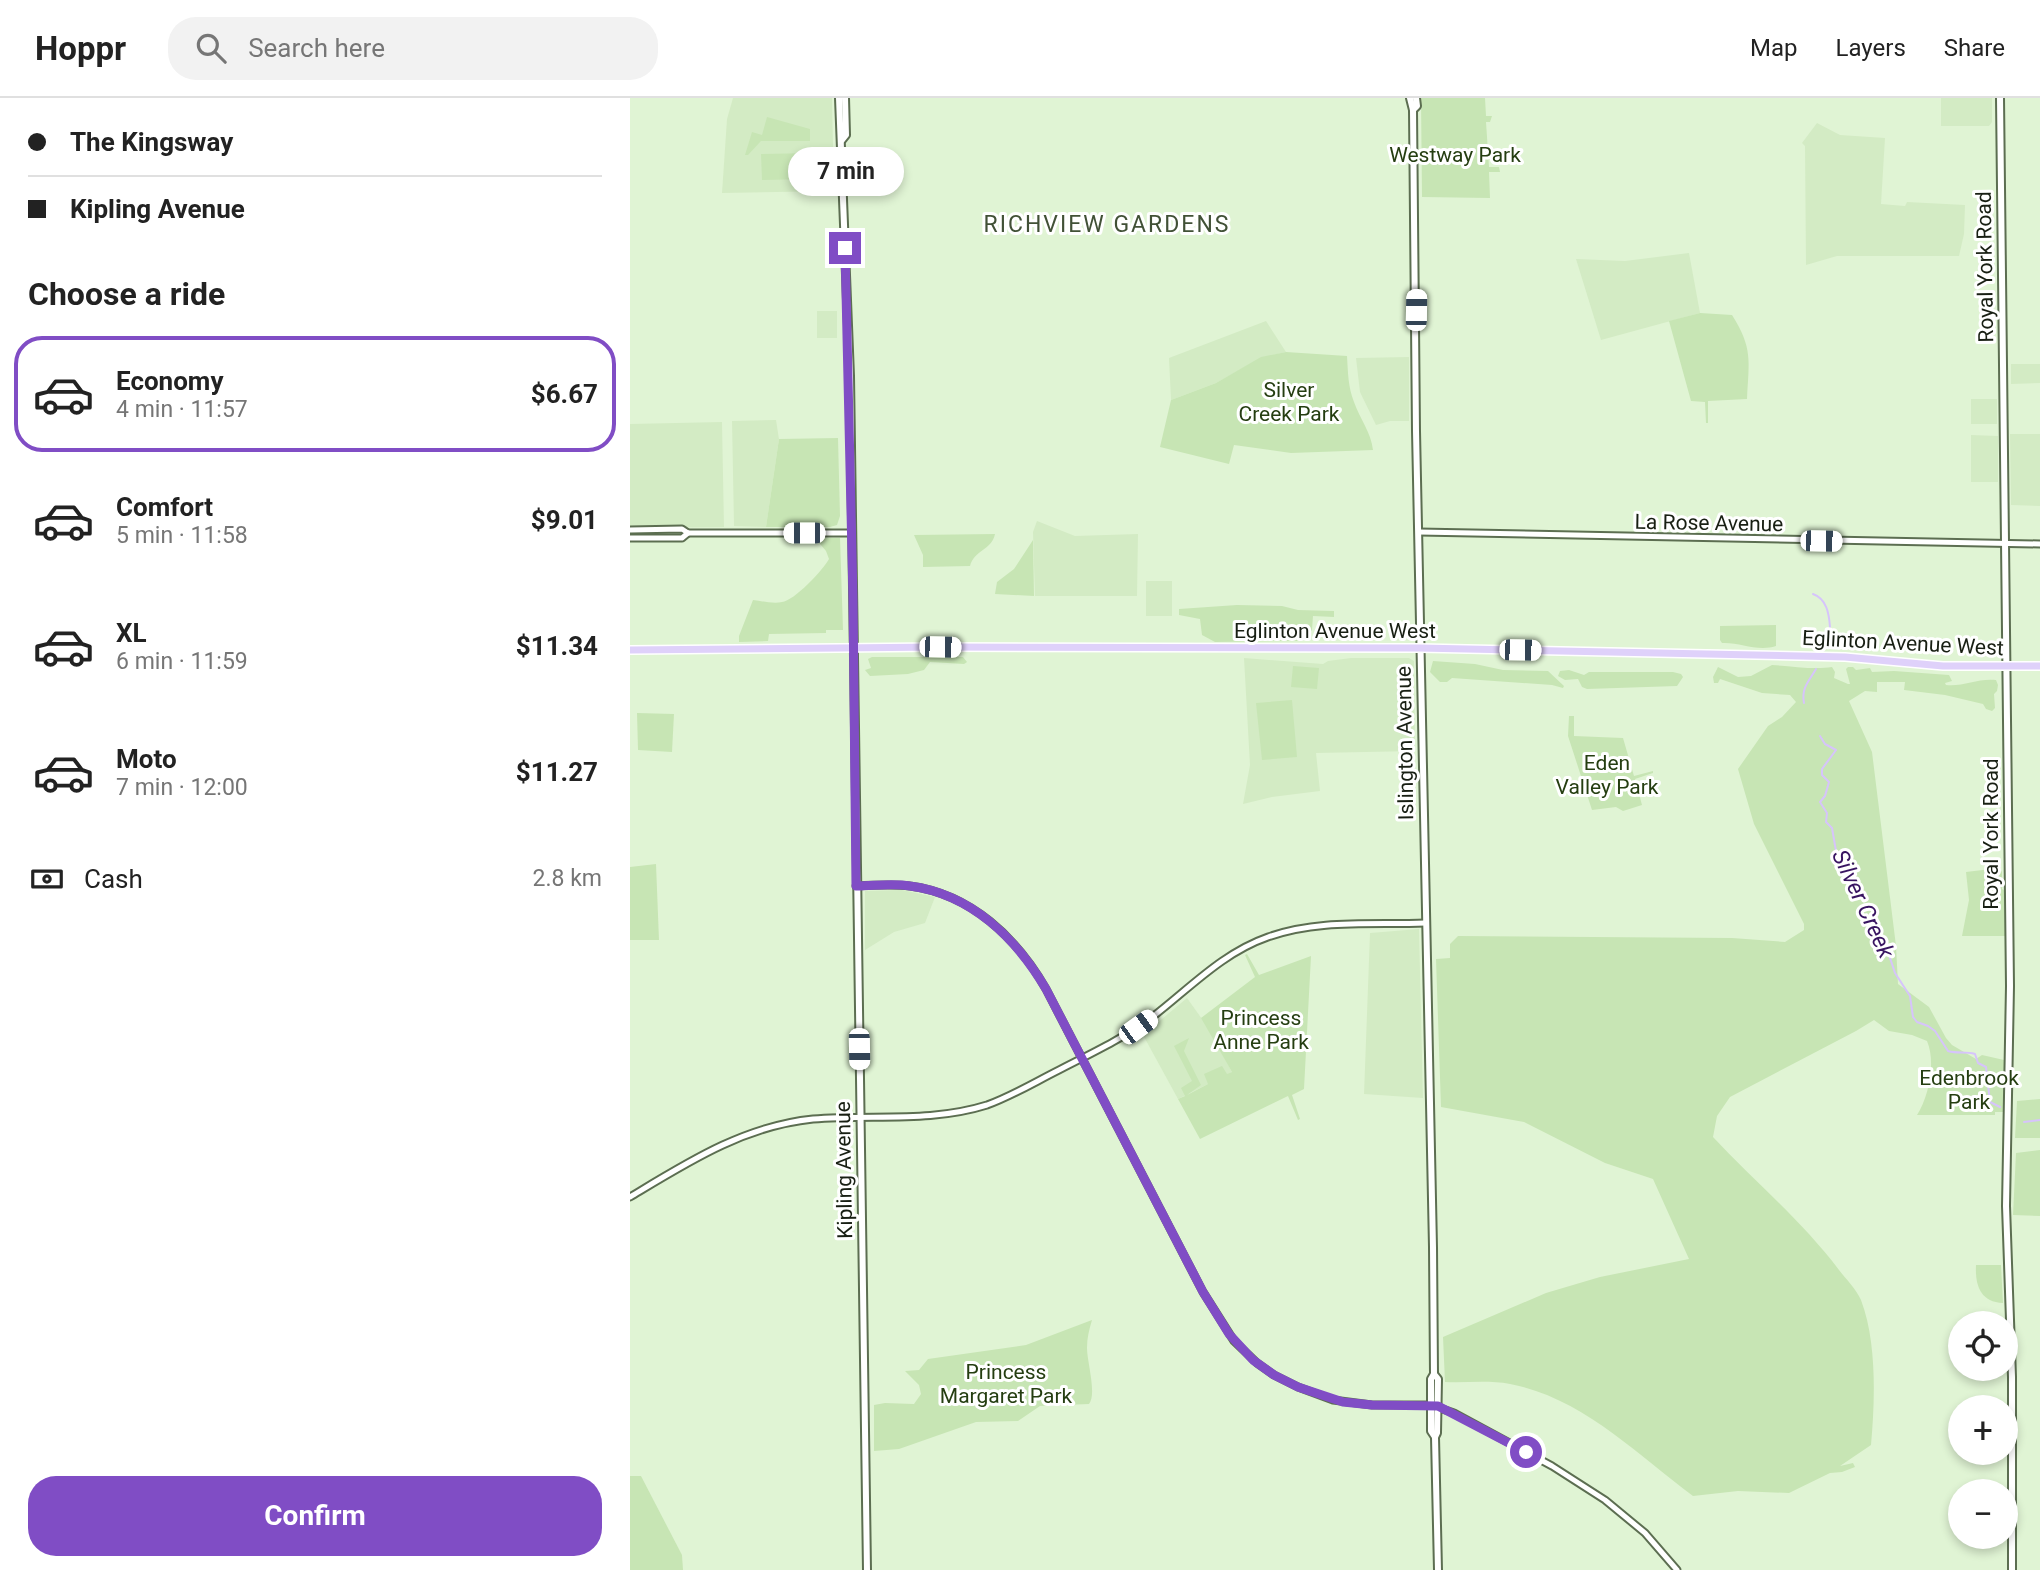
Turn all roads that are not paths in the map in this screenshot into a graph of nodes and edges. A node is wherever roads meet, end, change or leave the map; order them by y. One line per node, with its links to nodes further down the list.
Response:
1 (839, 98): 7 (main road, Kipling Avenue)
2 (845, 98): 7 (main road, Kipling Avenue)
3 (1410, 98): 6 (main road, Islington Avenue)
4 (1416, 98): 6 (main road, Islington Avenue)
5 (2000, 98): 13 (main road, Royal York Road)
6 (1413, 110): 9 (main road, Islington Avenue)
7 (842, 139): 11 (main road, Kipling Avenue)
8 (630, 530): 10 (street)
9 (1419, 532): 13 (street, La Rose Avenue); 16 (main road, Islington Avenue)
10 (688, 533): 11 (street); 12 (street)
11 (850, 533): 15 (main road, Kipling Avenue)
12 (630, 538)
13 (2006, 543): 14 (street, La Rose Avenue); 18 (main road, Royal York Road)
14 (2040, 544)
15 (853, 648): 16 (main road, Eglinton Avenue West); 17 (main road, Eglinton Avenue West); 20 (main road, Kipling Avenue)
16 (1420, 648): 18 (main road, Eglinton Avenue West); 21 (main road, Islington Avenue)
17 (630, 650)
18 (2007, 666): 19 (main road, Eglinton Avenue West); 29 (main road, Royal York Road)
19 (2040, 666)
20 (856, 886): 22 (street); 23 (main road, Kipling Avenue)
21 (1426, 923): 22 (street); 25 (main road, Islington Avenue)
22 (1082, 1058): 23 (street); 25 (street)
23 (860, 1118): 24 (street); 26 (main road, Kipling Avenue)
24 (630, 1197)
25 (1435, 1406): 27 (main road, Islington Avenue); 28 (street)
26 (867, 1570)
27 (1438, 1570)
28 (1677, 1570)
29 (2012, 1570)

